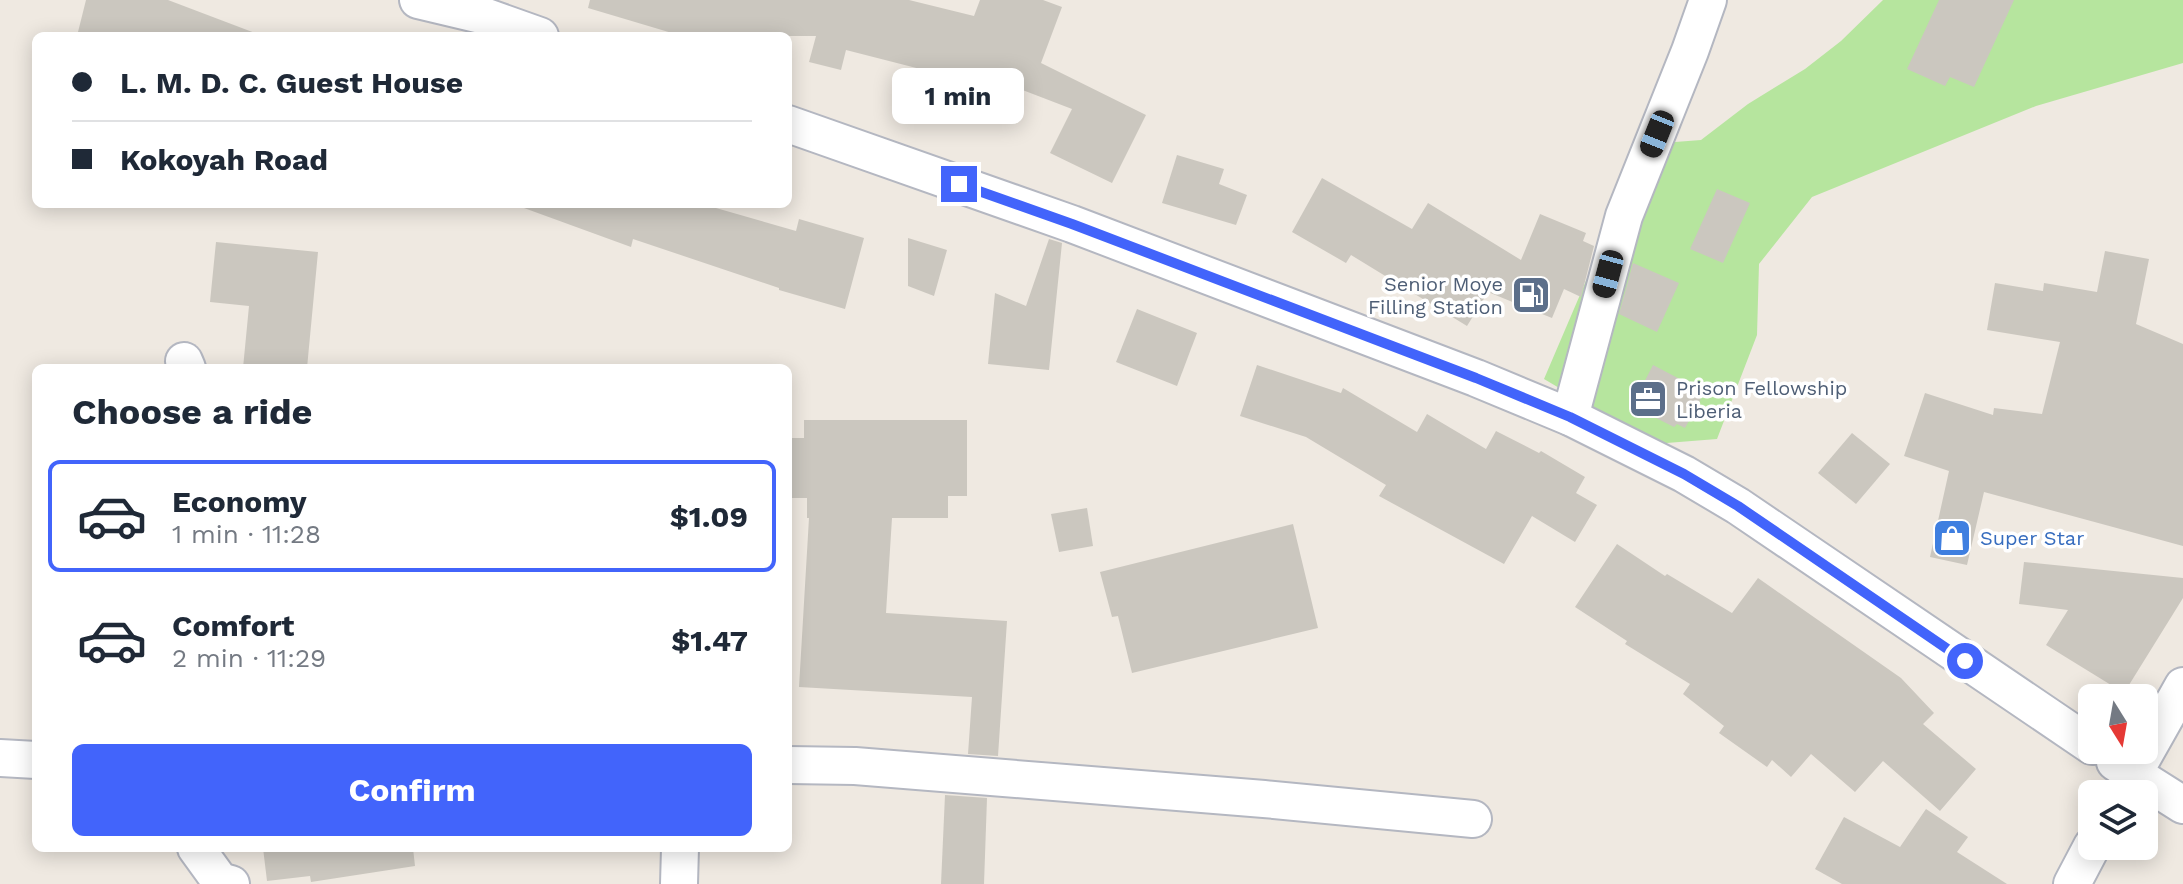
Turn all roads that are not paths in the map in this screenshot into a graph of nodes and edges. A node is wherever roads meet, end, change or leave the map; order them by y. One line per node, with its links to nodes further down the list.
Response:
1 (418, 0): 3 (street)
2 (1708, 0): 5 (street)
3 (529, 32)
4 (792, 125): 5 (street)
5 (1570, 417): 7 (street)
6 (2183, 686): 13 (street)
7 (2078, 737)
8 (0, 758): 9 (street)
9 (32, 760)
10 (2109, 764): 12 (street)
11 (792, 765): 16 (street)
12 (2123, 780)
13 (2129, 780)
14 (2158, 796): 15 (street)
15 (2183, 805)
16 (1473, 819)
17 (199, 852): 20 (street)
18 (680, 852): 21 (street)
19 (2085, 860): 22 (street)
20 (231, 884)
21 (679, 884)
22 (2072, 884)

